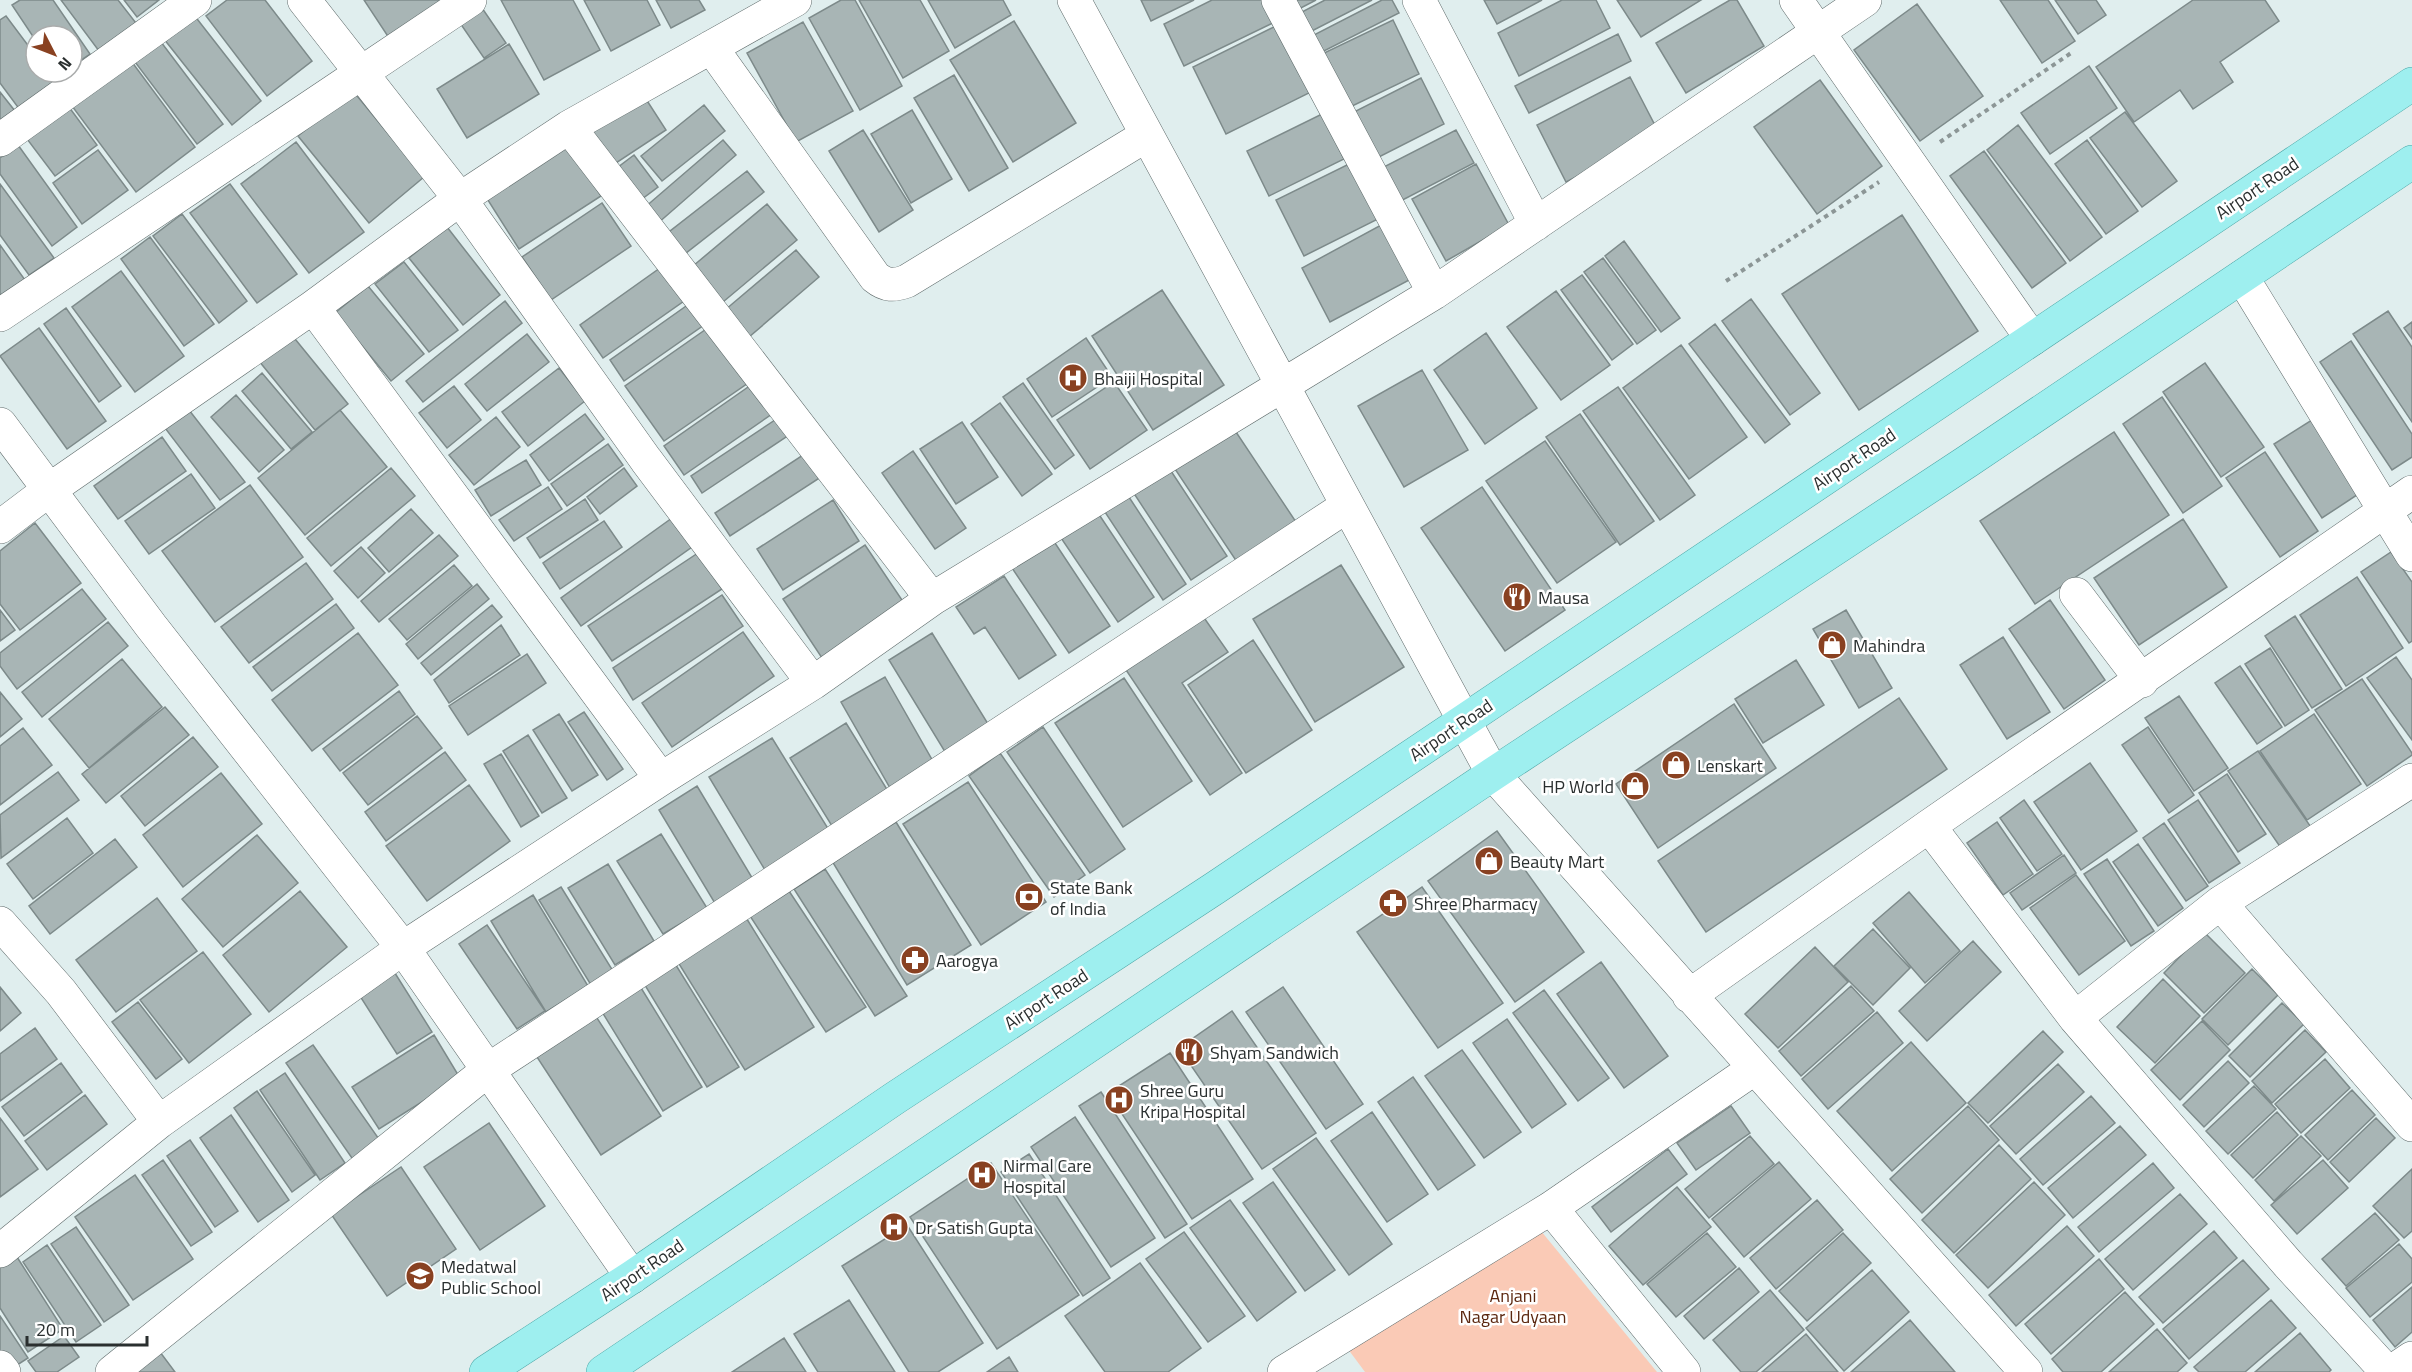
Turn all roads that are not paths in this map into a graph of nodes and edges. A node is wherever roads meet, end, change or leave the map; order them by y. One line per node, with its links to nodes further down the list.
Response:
1 (195, 0): 16 (street)
2 (303, 0): 12 (street)
3 (470, 0): 12 (street)
4 (795, 0): 11 (street)
5 (1074, 0): 15 (street)
6 (1278, 0): 21 (street)
7 (1419, 0): 19 (street)
8 (1796, 0): 10 (street)
9 (1865, 0): 10 (street)
10 (1819, 31): 19 (street); 24 (street)
11 (711, 47): 14 (street); 15 (street)
12 (360, 74): 18 (street); 23 (street)
13 (2412, 84): 24 (main road, Airport Road)
14 (569, 128): 18 (street); 34 (street)
15 (1147, 135): 25 (street)
16 (0, 140)
17 (2412, 162): 20 (main road)
18 (460, 199): 22 (street); 36 (street)
19 (1536, 224): 21 (street)
20 (2242, 277): 30 (street); 38 (main road)
21 (1434, 293): 25 (street)
22 (313, 308): 27 (street); 39 (street)
23 (0, 315)
24 (2032, 339): 37 (main road, Airport Road)
25 (1283, 384): 29 (street); 34 (street)
26 (0, 424): 27 (street)
27 (49, 490): 31 (street); 44 (street)
28 (2412, 492): 30 (street)
29 (1347, 506): 37 (street); 48 (street)
30 (2384, 510): 32 (street); 35 (street)
31 (0, 527)
32 (2412, 555)
33 (2076, 594): 35 (street)
34 (932, 599): 36 (street)
35 (2142, 681): 41 (street)
36 (813, 683): 39 (street)
37 (1464, 721): 38 (street); 53 (main road, Airport Road)
38 (1493, 774): 45 (street); 61 (main road)
39 (660, 779): 44 (street)
40 (2412, 780): 42 (street)
41 (1929, 826): 45 (street); 46 (street)
42 (2220, 903): 46 (street); 50 (street)
43 (0, 923): 49 (street)
44 (403, 948): 48 (street); 49 (street)
45 (1689, 996): 47 (street)
46 (2074, 1018): 64 (street)
47 (1755, 1068): 51 (street); 57 (street)
48 (488, 1070): 53 (street); 59 (street)
49 (159, 1122): 52 (street)
50 (2412, 1125)
51 (1551, 1208): 55 (street); 63 (street)
52 (0, 1251)
53 (632, 1277): 60 (main road, Airport Road)
54 (2412, 1358): 64 (street)
55 (1323, 1362): 62 (street)
56 (0, 1367): 58 (street)
57 (2021, 1370)
58 (4, 1372)
59 (112, 1372)
60 (486, 1372)
61 (603, 1372)
62 (1284, 1372)
63 (1684, 1372)
64 (2389, 1372)

